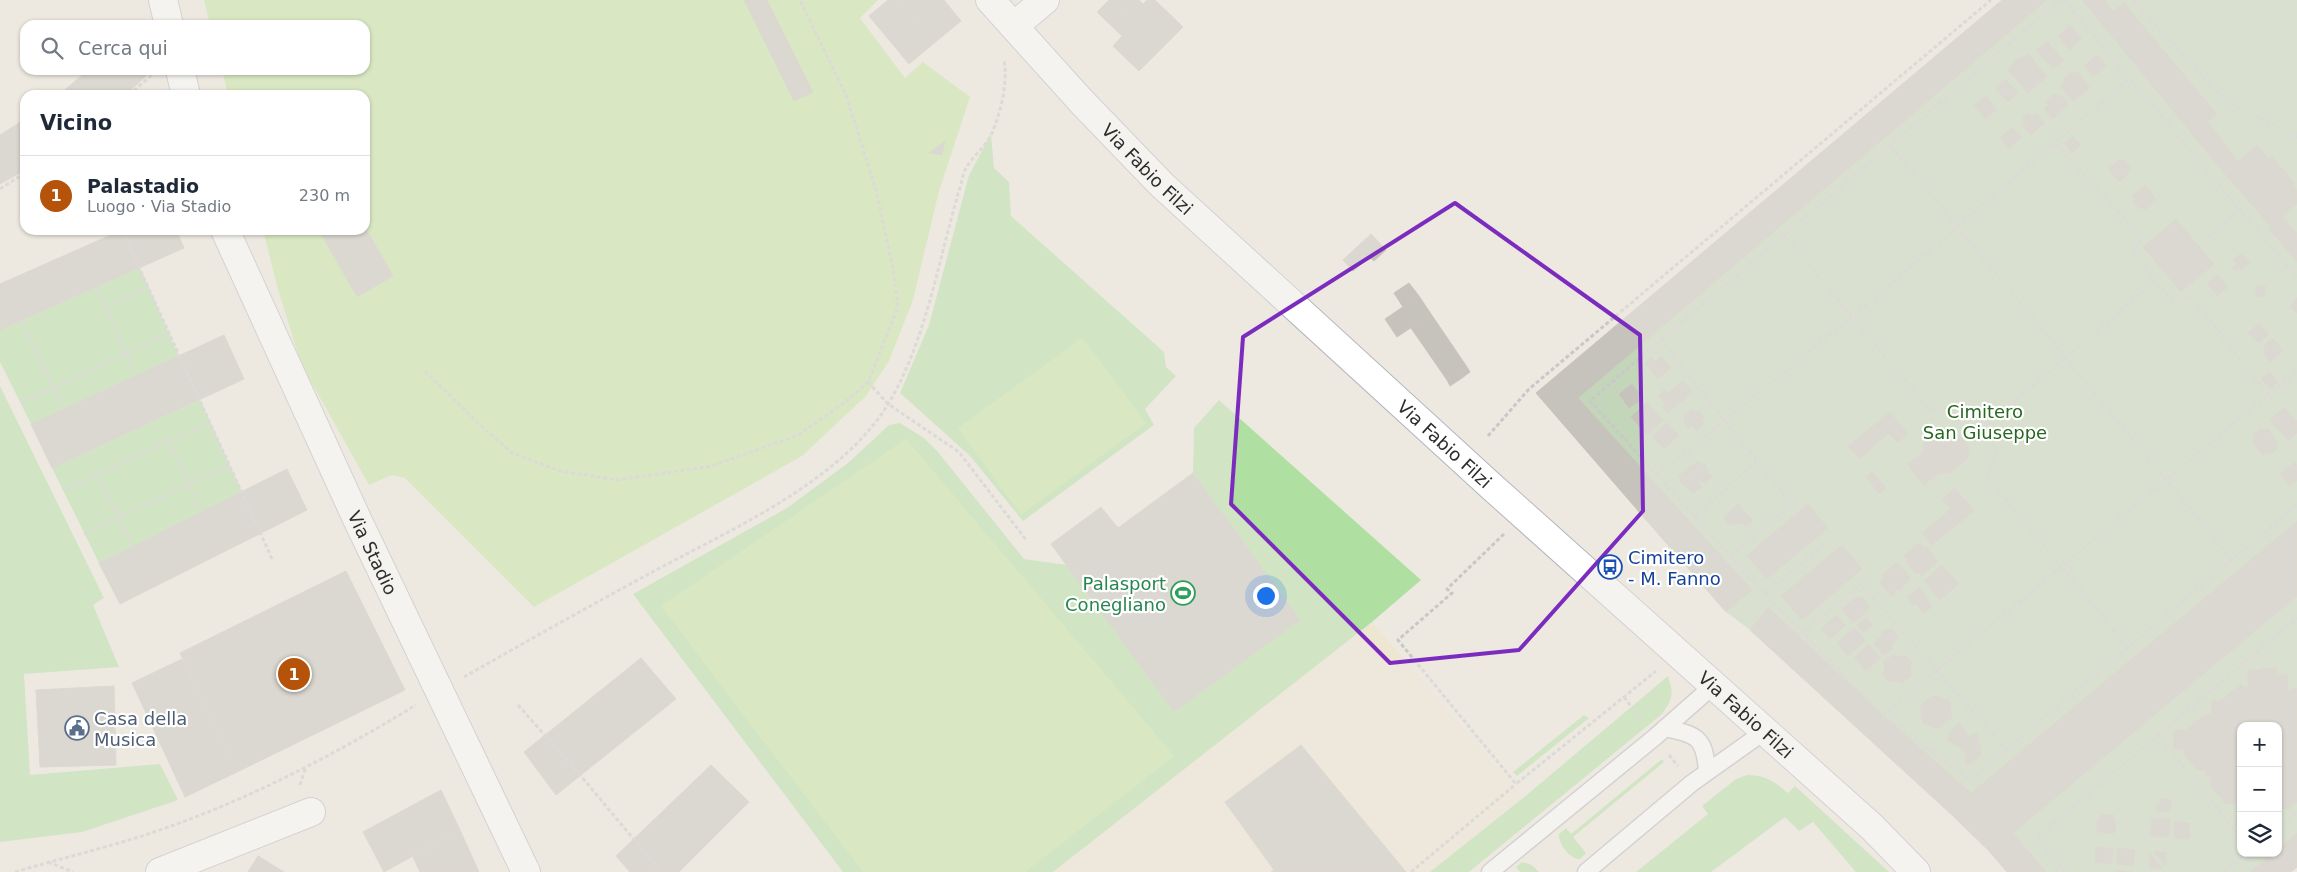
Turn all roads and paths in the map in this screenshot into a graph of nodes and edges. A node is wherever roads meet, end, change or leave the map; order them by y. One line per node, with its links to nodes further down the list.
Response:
1 (163, 0): 9 (street)
2 (800, 0): 42 (path)
3 (990, 0): 10 (street, Via Fabio Filzi)
4 (1045, 0): 10 (street)
5 (1991, 0): 51 (path)
6 (2060, 0): 19 (path)
7 (2064, 0): 14 (path)
8 (2133, 0): 17 (path)
9 (168, 20)
10 (1014, 26): 82 (street, Via Fabio Filzi)
11 (998, 52): 46 (path)
12 (152, 75): 15 (path)
13 (181, 75): 16 (street)
14 (2130, 78): 18 (path); 22 (path)
15 (135, 90)
16 (185, 90)
17 (2297, 137)
18 (2056, 144): 23 (path); 29 (path)
19 (1891, 146): 23 (path); 24 (path)
20 (20, 177): 21 (path)
21 (0, 189)
22 (2241, 209): 27 (path); 28 (path)
23 (1958, 228): 33 (path); 38 (path)
24 (1784, 234): 33 (path); 36 (path)
25 (124, 235): 31 (path)
26 (227, 235): 105 (street, Via Stadio)
27 (2204, 241)
28 (2297, 278)
29 (2155, 282): 38 (path); 44 (path)
30 (96, 287): 32 (path)
31 (148, 287): 32 (path); 35 (path)
32 (105, 307): 37 (path)
33 (1852, 317): 48 (path); 50 (path)
34 (21, 321): 43 (path)
35 (169, 333): 37 (path); 49 (path)
36 (1660, 340): 48 (path); 56 (path)
37 (126, 353): 41 (path); 43 (path)
38 (2064, 358): 50 (path); 57 (path)
39 (425, 371): 42 (path)
40 (2297, 371): 44 (path)
41 (136, 376)
42 (868, 382): 46 (path)
43 (54, 388): 45 (path); 47 (path)
44 (2268, 395): 57 (path)
45 (21, 403)
46 (888, 404): 67 (path); 81 (path)
47 (64, 409)
48 (1725, 420): 53 (path); 56 (path)
49 (210, 422): 52 (path); 54 (path)
50 (1983, 429): 72 (path)
51 (1488, 436)
52 (168, 441): 55 (path); 58 (path)
53 (1757, 461): 62 (path); 69 (path)
54 (230, 465): 58 (path); 71 (path)
55 (97, 474): 59 (path); 63 (path)
56 (1657, 476): 62 (path)
57 (2166, 480): 70 (path); 72 (path)
58 (189, 484): 61 (path); 63 (path)
59 (63, 490)
60 (2297, 505): 70 (path)
61 (202, 511)
62 (1695, 516): 69 (path)
63 (119, 518): 65 (path); 68 (path)
64 (1507, 531): 95 (path)
65 (84, 534)
66 (1830, 540): 73 (path)
67 (1027, 541)
68 (133, 546)
69 (1731, 556): 73 (path)
70 (2232, 560): 78 (path)
71 (273, 562)
72 (2060, 567): 78 (path); 80 (path)
73 (1766, 594): 77 (path)
74 (2297, 618): 75 (path)
75 (2293, 622): 76 (path); 90 (path)
76 (2297, 627)
77 (1804, 632): 80 (path); 86 (path)
78 (2127, 648): 91 (path)
79 (1661, 667): 83 (path)
80 (1936, 672): 86 (path); 91 (path)
81 (461, 679)
82 (1714, 685): 88 (lane); 89 (street, Via Fabio Filzi)
83 (1624, 697): 87 (path); 95 (path)
84 (421, 702): 101 (path)
85 (518, 705): 106 (path)
86 (1883, 715): 91 (path)
87 (1645, 725)
88 (1665, 728): 93 (lane); 108 (lane)
89 (1765, 731): 93 (lane); 110 (street, Via Fabio Filzi)
90 (2158, 734): 99 (path); 111 (path)
91 (2006, 750)
92 (1668, 753): 94 (path)
93 (1707, 772): 109 (lane)
94 (1683, 773)
95 (1516, 784): 107 (path)
96 (310, 812): 104 (street)
97 (2297, 812): 98 (path)
98 (2282, 825)
99 (2237, 833)
100 (2242, 857): 112 (path)
101 (48, 862): 102 (path); 103 (path)
102 (15, 872)
103 (73, 872)
104 (160, 872)
105 (526, 872)
106 (661, 872)
107 (1411, 872)
108 (1490, 872)
109 (1586, 872)
110 (1916, 872)
111 (2065, 872)
112 (2225, 872)

